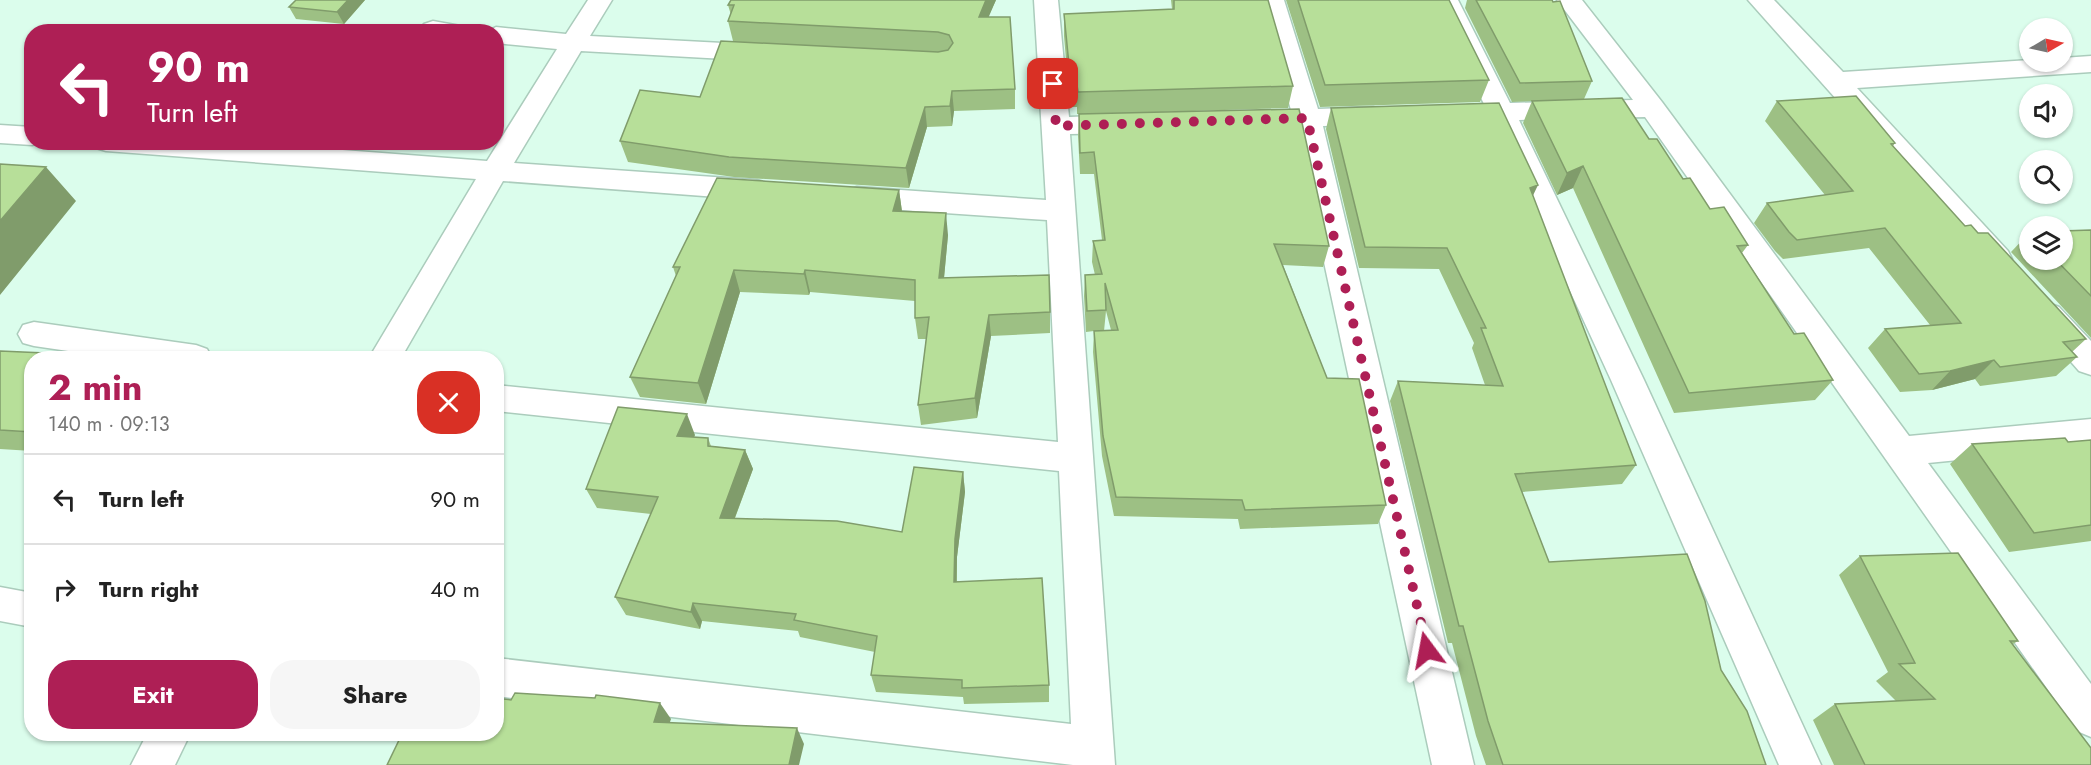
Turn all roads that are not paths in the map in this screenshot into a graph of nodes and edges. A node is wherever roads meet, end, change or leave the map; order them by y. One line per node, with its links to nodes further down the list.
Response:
1 (600, 0): 8 (street)
2 (1046, 0): 19 (street)
3 (1272, 0): 16 (street)
4 (1446, 0): 13 (street)
5 (1569, 0): 12 (street)
6 (1760, 0): 11 (street)
7 (504, 36): 8 (street)
8 (574, 43): 9 (street); 23 (street)
9 (786, 54)
10 (2091, 64): 11 (street)
11 (1836, 81): 30 (street)
12 (1653, 108): 13 (street); 33 (street)
13 (1503, 112): 14 (street); 43 (street)
14 (1434, 114)
15 (1399, 115): 16 (street)
16 (1307, 118): 17 (street); 42 (street)
17 (1223, 121)
18 (1152, 123): 19 (street)
19 (1056, 126): 26 (street)
20 (0, 134): 21 (street)
21 (24, 136)
22 (209, 150): 23 (street)
23 (494, 172): 24 (street); 29 (street)
24 (778, 192)
25 (825, 195): 26 (street)
26 (1061, 211): 34 (street)
27 (34, 334): 28 (street)
28 (149, 351)
29 (389, 351)
30 (2091, 362)
31 (504, 399): 34 (street)
32 (2091, 433): 33 (street)
33 (1900, 451): 38 (street)
34 (1076, 458): 40 (street)
35 (0, 604): 36 (street)
36 (24, 608)
37 (504, 678): 40 (street)
38 (2089, 710)
39 (166, 741): 41 (street)
40 (1094, 756)
41 (152, 765)
42 (1453, 765)
43 (1800, 765)

